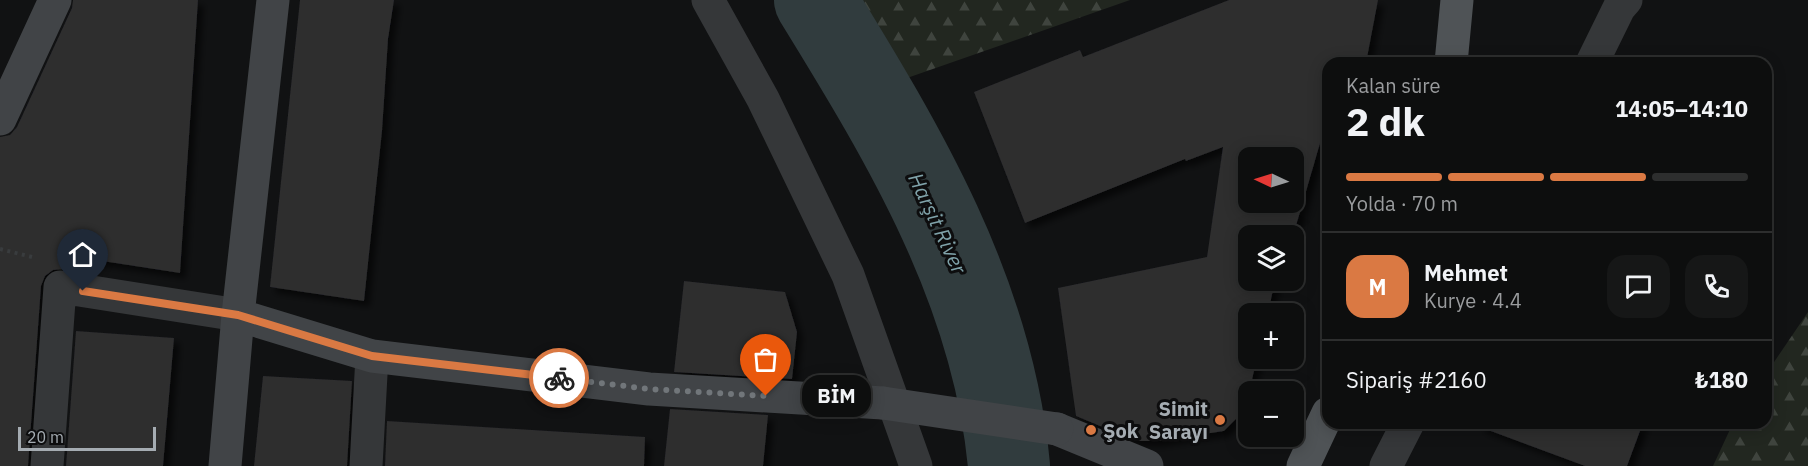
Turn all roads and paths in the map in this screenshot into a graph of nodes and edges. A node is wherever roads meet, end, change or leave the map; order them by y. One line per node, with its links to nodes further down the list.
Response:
1 (55, 0): 8 (main road)
2 (273, 0): 11 (main road)
3 (708, 0): 18 (street)
4 (1457, 0): 6 (main road)
5 (1626, 0): 7 (street)
6 (1452, 57)
7 (1595, 57)
8 (0, 119)
9 (0, 249): 10 (path)
10 (34, 257)
11 (238, 315): 12 (main road); 15 (street); 16 (main road)
12 (372, 356): 17 (street); 19 (main road, bridge)
13 (1322, 426): 20 (main road)
14 (1405, 429): 21 (street)
15 (47, 466)
16 (225, 466)
17 (366, 466)
18 (916, 466)
19 (1147, 466)
20 (1303, 466)
21 (1386, 466)

